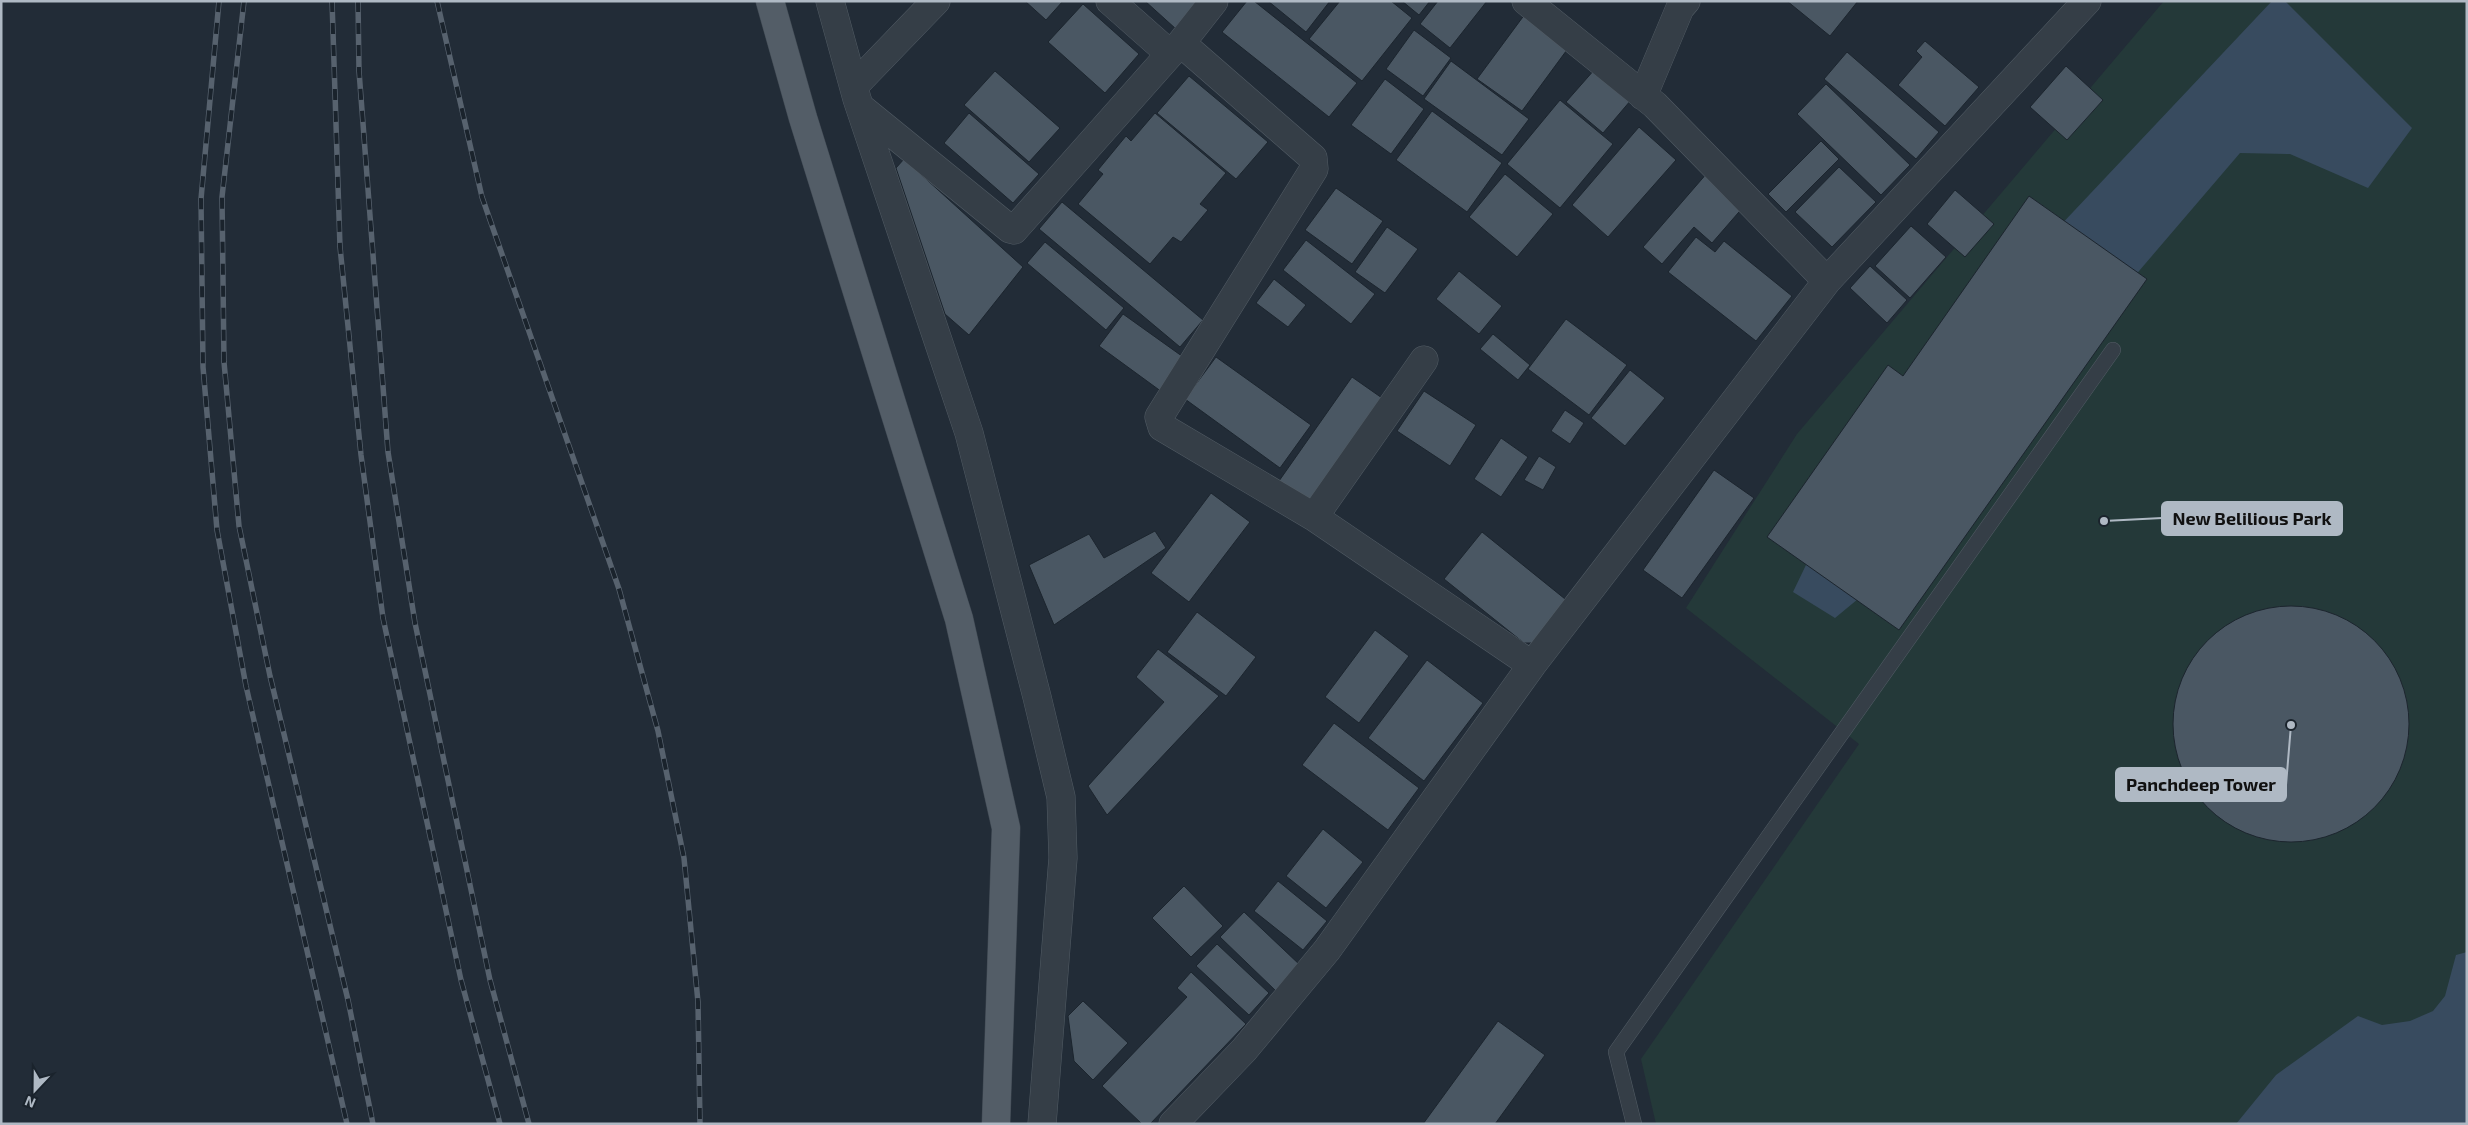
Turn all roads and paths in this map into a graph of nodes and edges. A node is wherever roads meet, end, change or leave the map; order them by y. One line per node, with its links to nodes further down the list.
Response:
1 (770, 1): 17 (main road)
2 (830, 1): 11 (street)
3 (936, 1): 11 (street)
4 (1110, 1): 9 (street)
5 (1214, 1): 9 (street)
6 (1526, 1): 10 (street)
7 (1686, 1): 10 (street)
8 (2087, 1): 12 (street)
9 (1176, 48): 11 (street); 15 (street)
10 (1642, 96): 12 (street)
11 (857, 97): 18 (street)
12 (1827, 281): 16 (street)
13 (2113, 350): 20 (lane)
14 (1424, 360): 15 (street)
15 (1314, 518): 16 (street)
16 (1532, 665): 19 (street)
17 (996, 1124)
18 (1042, 1124)
19 (1173, 1124)
20 (1634, 1124)

